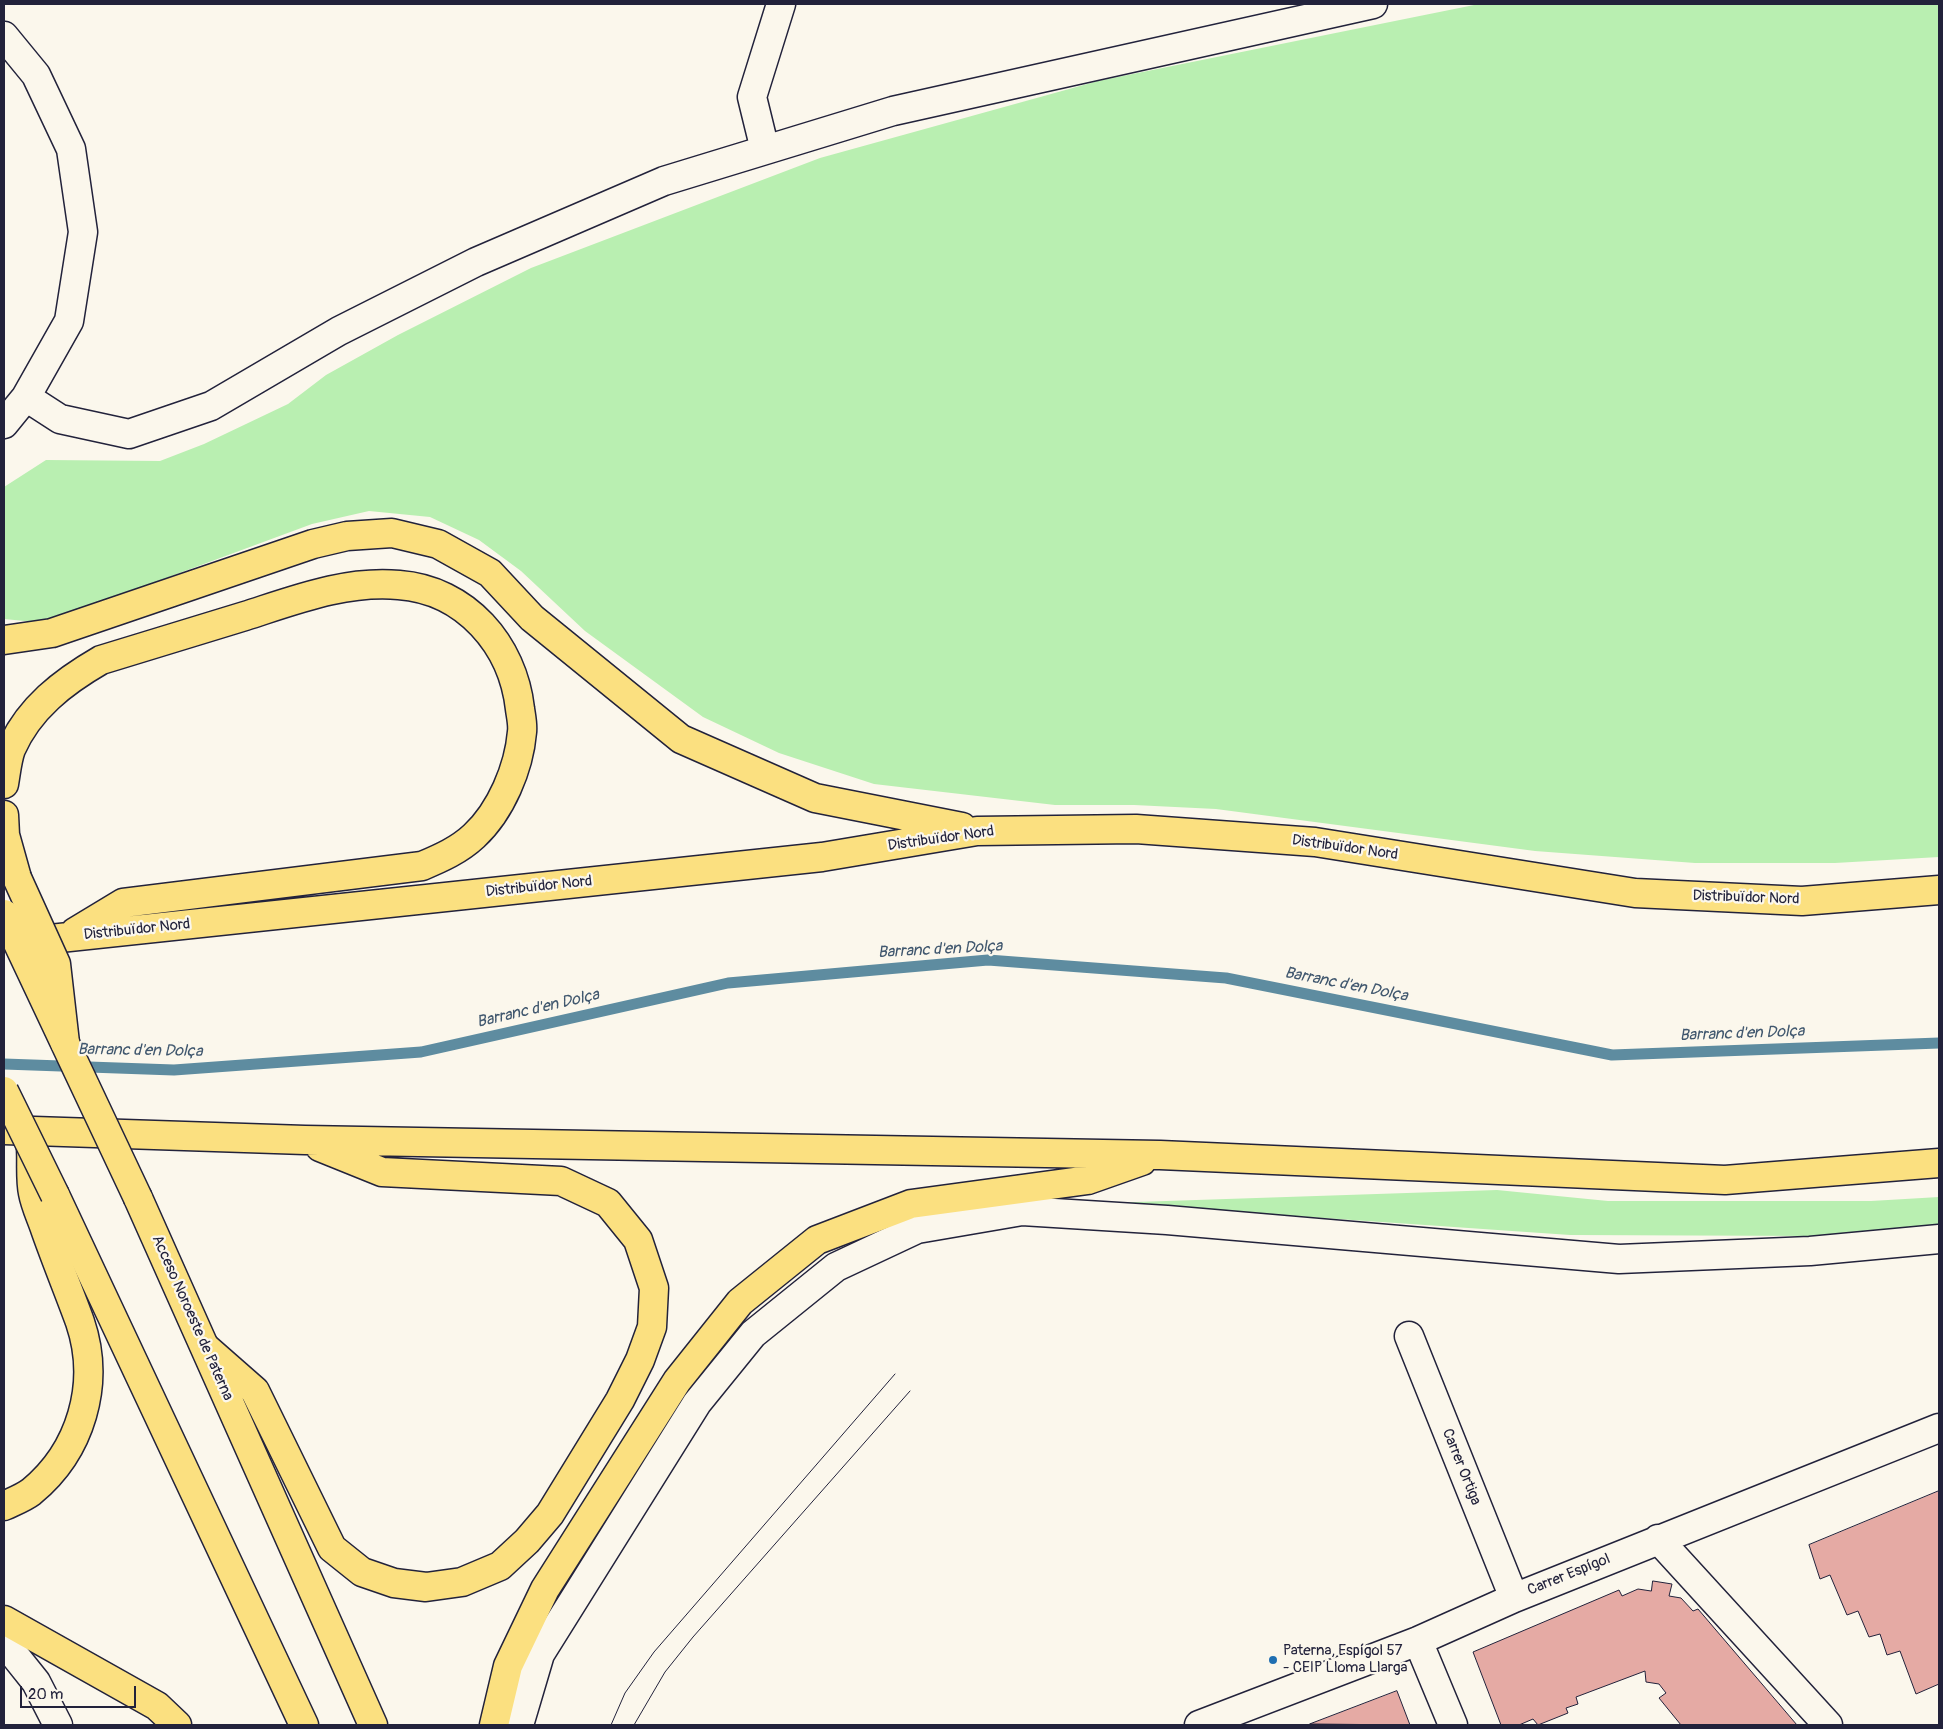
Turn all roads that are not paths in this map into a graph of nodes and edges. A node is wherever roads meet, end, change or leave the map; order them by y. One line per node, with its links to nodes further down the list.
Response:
1 (781, 4): 4 (street)
2 (1373, 4): 4 (street)
3 (4, 36): 5 (street)
4 (765, 150): 5 (street)
5 (26, 397): 6 (street)
6 (4, 424)
7 (4, 640): 10 (main road)
8 (4, 784): 13 (main road)
9 (4, 815): 15 (main road, bridge)
10 (977, 831): 11 (main road, Distribuïdor Nord); 13 (main road, Distribuïdor Nord)
11 (1939, 890)
12 (4, 914): 15 (main road, Acceso Noroeste de Paterna, bridge)
13 (68, 937): 14 (main road, Distribuïdor Nord)
14 (4, 944)
15 (65, 1043): 24 (main road, Acceso Noroeste de Paterna, bridge)
16 (4, 1091): 21 (main road, bridge)
17 (4, 1130): 18 (main road)
18 (305, 1140): 19 (main road); 24 (main road)
19 (1160, 1155): 20 (main road); 36 (main road)
20 (1939, 1163)
21 (44, 1194): 26 (main road); 34 (main road)
22 (1939, 1239): 37 (street)
23 (1409, 1336): 28 (street, Carrer Ortiga)
24 (206, 1348): 35 (main road, Acceso Noroeste de Paterna)
25 (1939, 1428): 27 (street, Carrer Espígol)
26 (4, 1506)
27 (1658, 1539): 28 (street, Carrer Espígol); 40 (street)
28 (1514, 1598): 30 (street, Carrer Espígol)
29 (4, 1620): 33 (main road)
30 (1418, 1641): 38 (street, Carrer Espígol); 39 (street)
31 (4, 1642): 32 (street)
32 (58, 1725)
33 (177, 1725)
34 (304, 1725)
35 (373, 1725)
36 (494, 1725)
37 (519, 1725)
38 (1199, 1725)
39 (1453, 1725)
40 (1828, 1725)

